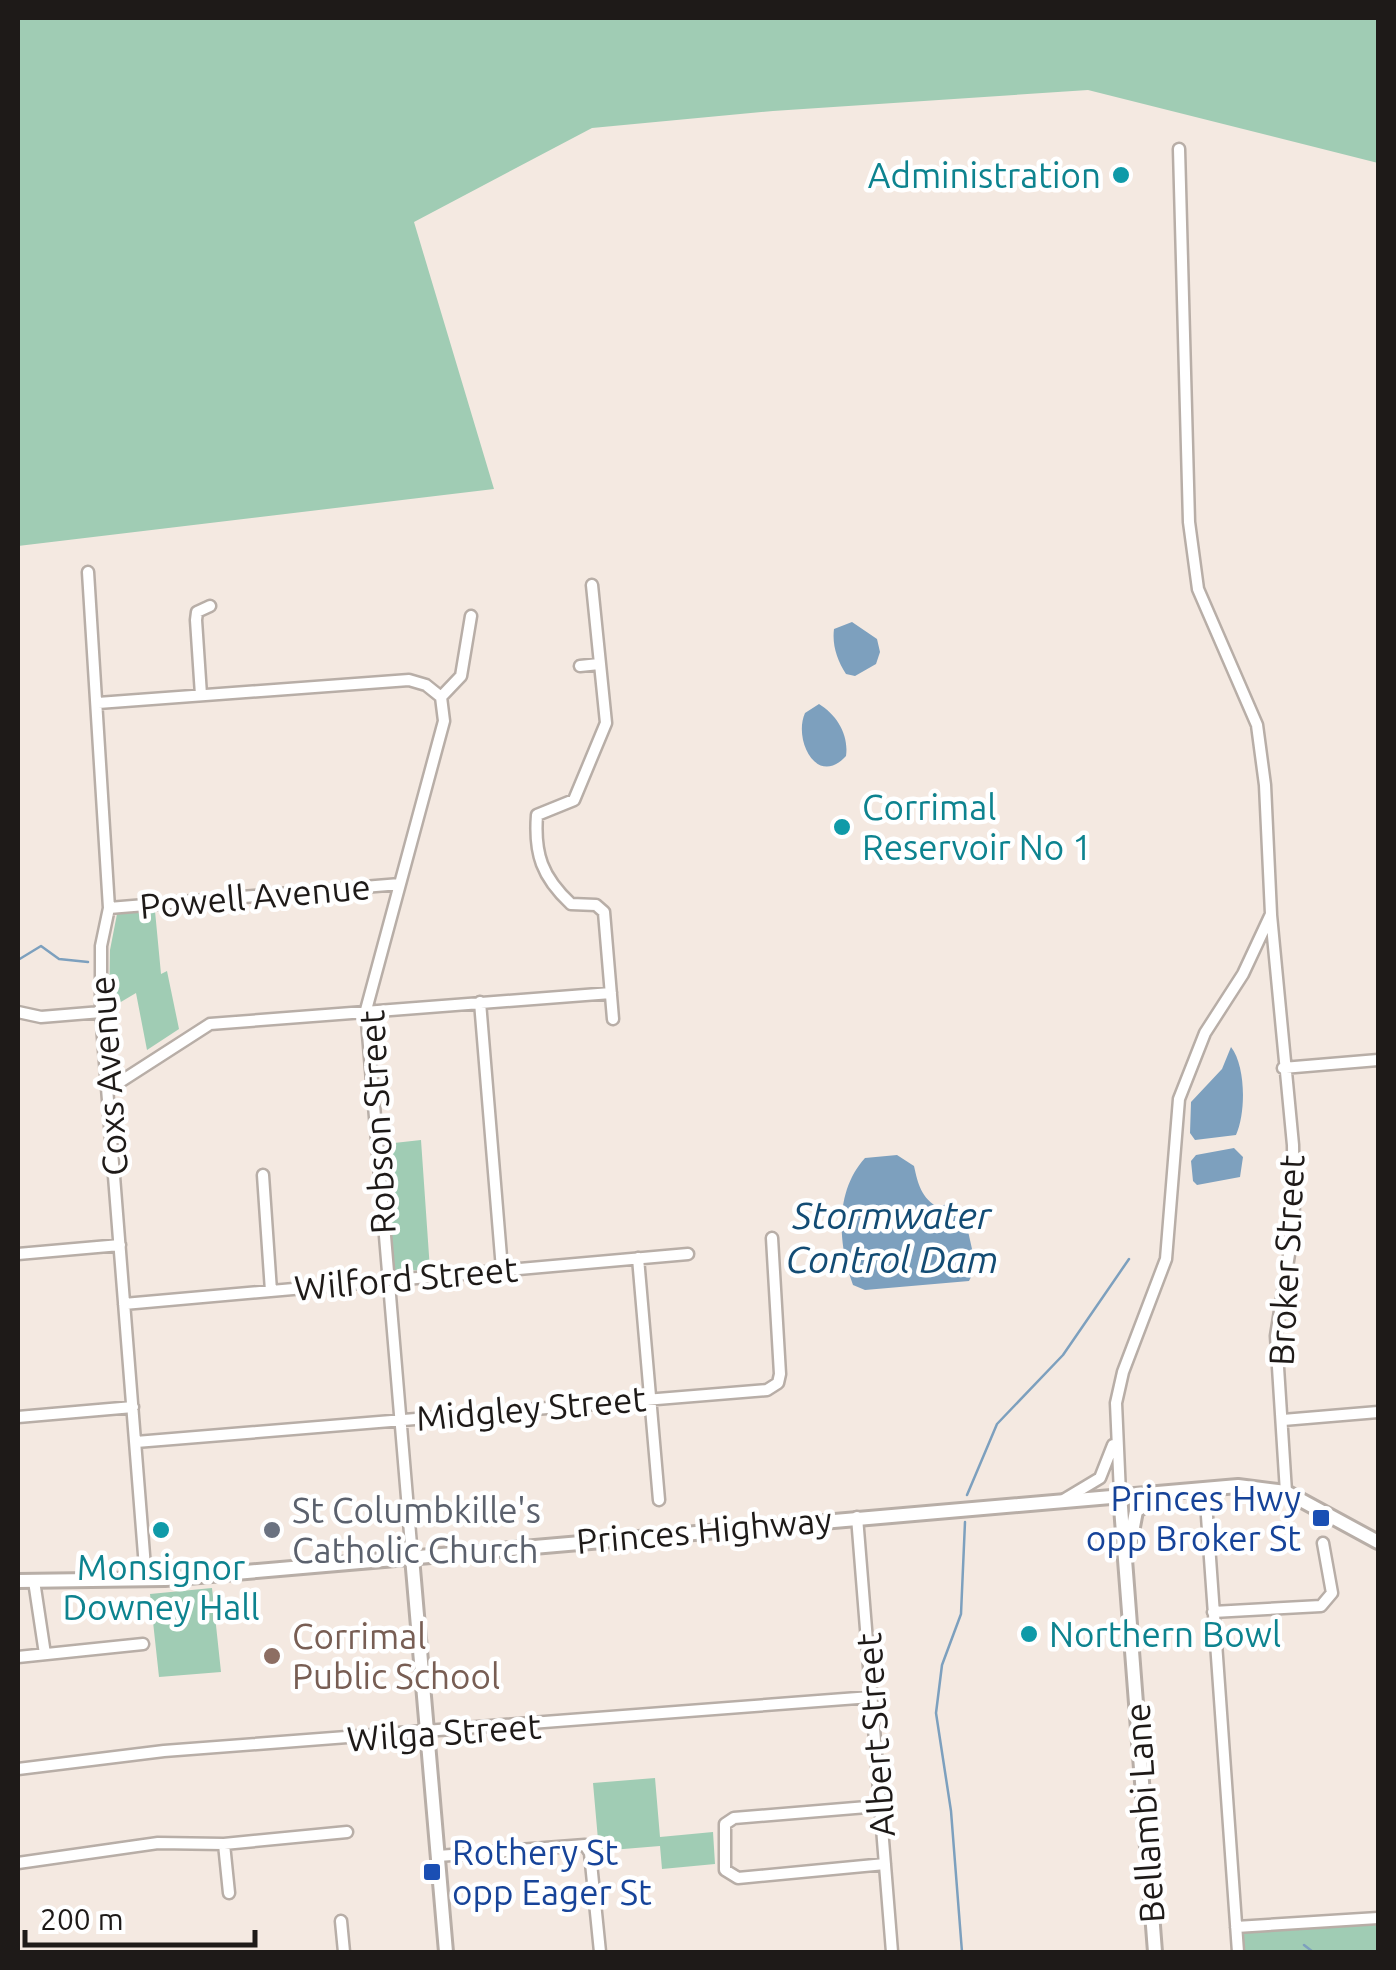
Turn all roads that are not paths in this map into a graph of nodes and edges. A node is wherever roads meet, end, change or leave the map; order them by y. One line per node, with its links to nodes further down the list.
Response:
1 (1179, 149): 13 (street, Broker Street)
2 (88, 572): 10 (street, Coxs Avenue)
3 (592, 585): 6 (street)
4 (210, 606): 8 (street)
5 (455, 625): 9 (street)
6 (599, 664): 7 (street); 14 (street)
7 (580, 666)
8 (201, 695): 9 (street); 10 (street)
9 (441, 696): 11 (street, Robson Street)
10 (98, 703): 12 (street, Coxs Avenue)
11 (400, 884): 12 (street, Powell Avenue); 16 (street, Robson Street)
12 (109, 908): 18 (street, Coxs Avenue)
13 (1271, 914): 21 (street, Broker Street); 39 (street)
14 (611, 993): 15 (street); 19 (street)
15 (480, 1002): 16 (street); 29 (street)
16 (366, 1010): 22 (street); 30 (street, Robson Street)
17 (18, 1012): 18 (street)
18 (101, 1012): 22 (street, Coxs Avenue)
19 (613, 1019)
20 (1378, 1060): 21 (street)
21 (1283, 1068): 38 (street, Broker Street)
22 (108, 1089): 25 (street, Coxs Avenue)
23 (262, 1175): 31 (street)
24 (772, 1238): 33 (street, Midgley Street)
25 (120, 1245): 26 (street); 32 (street, Coxs Avenue)
26 (18, 1254)
27 (688, 1254): 28 (street, Wilford Street)
28 (638, 1258): 29 (street, Wilford Street); 33 (street)
29 (502, 1269): 30 (street, Wilford Street)
30 (386, 1281): 31 (street, Wilford Street); 37 (street, Robson Street)
31 (272, 1291): 32 (street, Wilford Street)
32 (124, 1304): 34 (street, Coxs Avenue)
33 (650, 1397): 37 (street, Midgley Street); 46 (street)
34 (133, 1408): 36 (street); 40 (street, Coxs Avenue)
35 (1378, 1412): 38 (street)
36 (18, 1417)
37 (398, 1420): 40 (street, Midgley Street); 50 (street, Robson Street)
38 (1283, 1420): 43 (street, Broker Street)
39 (1115, 1439): 44 (street); 45 (street)
40 (136, 1442): 51 (street, Coxs Avenue)
41 (1204, 1488): 42 (main road, Princes Highway); 43 (main road, Princes Highway); 55 (street)
42 (1169, 1491): 44 (main road, Princes Highway); 54 (main road)
43 (1286, 1492): 48 (main road, Princes Highway)
44 (1120, 1494): 45 (main road, Princes Highway); 54 (main road, Bellambi Lane)
45 (1065, 1499): 47 (main road, Princes Highway)
46 (659, 1500)
47 (857, 1517): 50 (main road, Princes Highway); 59 (street, Albert Street)
48 (1378, 1542)
49 (1322, 1544): 55 (street)
50 (412, 1557): 51 (main road, Princes Highway); 60 (main road)
51 (146, 1580): 53 (main road, Princes Highway)
52 (18, 1581): 53 (main road, Princes Highway)
53 (34, 1581): 57 (street)
54 (1127, 1595): 76 (main road, Bellambi Lane)
55 (1212, 1612): 71 (street)
56 (143, 1644): 57 (street)
57 (45, 1654): 58 (street)
58 (18, 1657)
59 (870, 1697): 60 (street, Wilga Street); 62 (street, Albert Street)
60 (428, 1734): 61 (street, Wilga Street); 65 (main road)
61 (18, 1769)
62 (880, 1806): 67 (street, Albert Street); 67 (street)
63 (347, 1832): 64 (street)
64 (224, 1844): 66 (street); 68 (street)
65 (438, 1856): 73 (main road); 74 (street)
66 (18, 1863)
67 (884, 1864): 75 (street, Albert Street)
68 (230, 1894)
69 (1378, 1918): 71 (street)
70 (341, 1920): 72 (street)
71 (1236, 1927): 77 (street)
72 (344, 1952)
73 (446, 1952)
74 (600, 1952)
75 (892, 1952)
76 (1155, 1952)
77 (1238, 1952)

